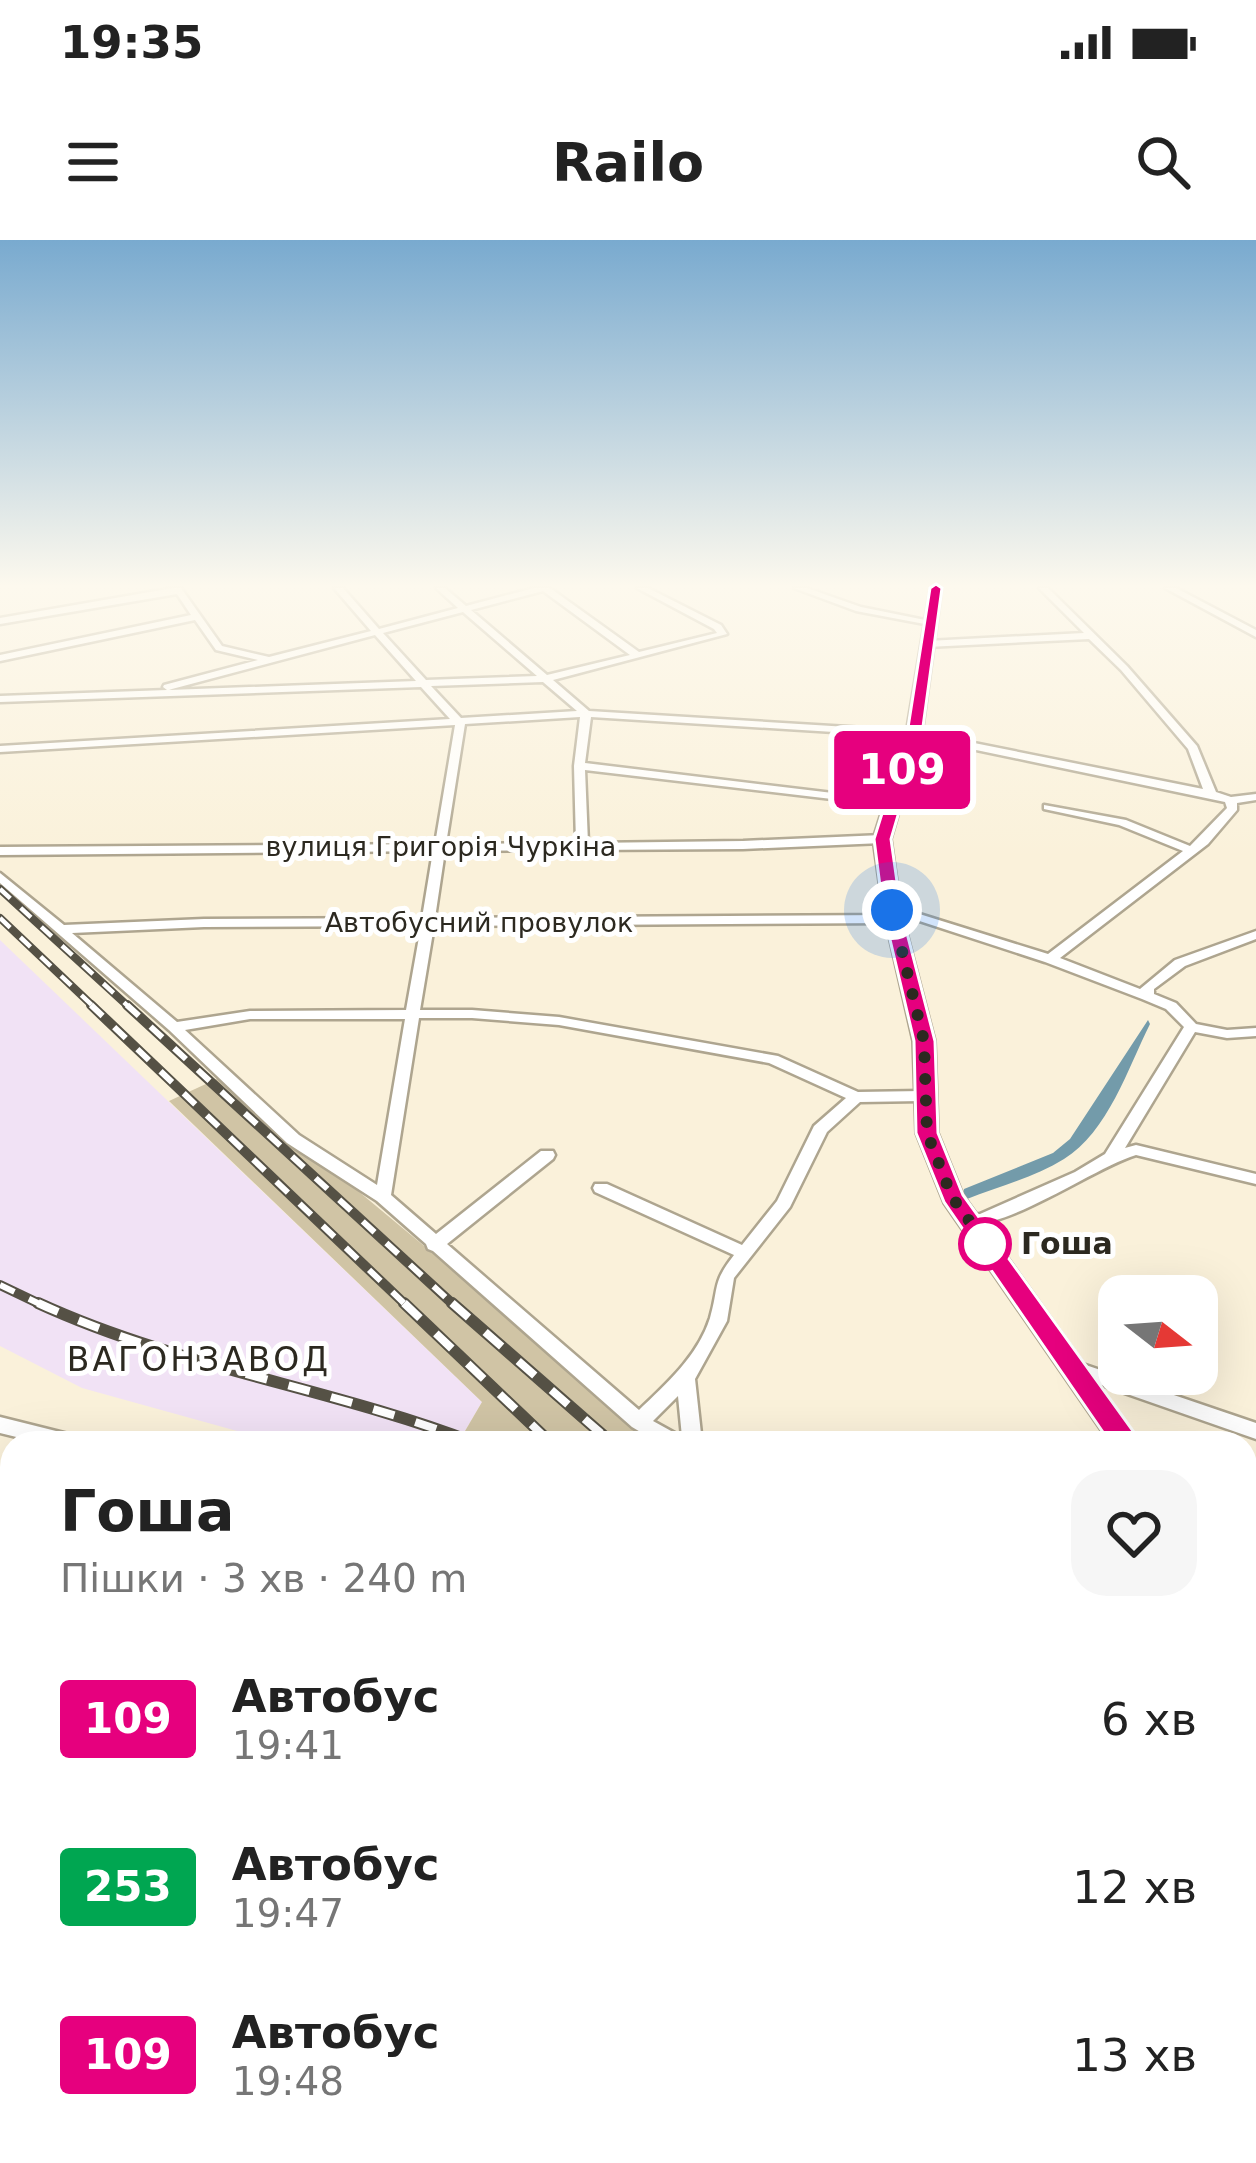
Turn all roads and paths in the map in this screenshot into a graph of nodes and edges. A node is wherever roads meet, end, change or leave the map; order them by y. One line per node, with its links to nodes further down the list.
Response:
1 (203, 678): 8 (street)
2 (419, 678): 7 (street)
3 (550, 678): 6 (street)
4 (922, 678): 12 (main road)
5 (1128, 678): 15 (street)
6 (545, 679): 7 (street); 10 (street)
7 (426, 686): 8 (street); 11 (street)
8 (150, 691): 9 (street)
9 (0, 699)
10 (586, 714): 11 (street); 12 (street); 14 (street)
11 (460, 724): 13 (street); 22 (street)
12 (914, 734): 15 (street); 18 (main road)
13 (0, 749)
14 (579, 766): 18 (street); 21 (street)
15 (1211, 794): 17 (street)
16 (1256, 797): 17 (street)
17 (1230, 800): 23 (street)
18 (891, 803): 20 (main road)
19 (1048, 807): 23 (street)
20 (882, 839): 21 (street, вулиця Григорія Чуркіна); 26 (main road)
21 (582, 846): 22 (street, вулиця Григорія Чуркіна)
22 (438, 848): 24 (street, вулиця Григорія Чуркіна); 27 (street)
23 (1190, 850): 30 (street)
24 (0, 851)
25 (0, 877): 28 (street)
26 (893, 914): 27 (street, Автобусний провулок); 30 (street, Автобусний провулок); 37 (main road)
27 (426, 922): 28 (street, Автобусний провулок); 32 (street)
28 (64, 929): 33 (street)
29 (1256, 935): 31 (street)
30 (1050, 959): 31 (street, Автобусний провулок)
31 (1147, 996): 34 (street, Автобусний провулок)
32 (411, 1016): 33 (street); 36 (street); 42 (street)
33 (174, 1027): 42 (street)
34 (1191, 1028): 35 (street); 39 (street)
35 (1256, 1032)
36 (856, 1096): 37 (street); 45 (street)
37 (922, 1096): 43 (main road)
38 (547, 1155): 44 (street)
39 (1111, 1158): 40 (street); 43 (street)
40 (1256, 1179)
41 (601, 1188): 45 (street)
42 (383, 1196): 44 (street)
43 (968, 1220): 46 (main road)
44 (434, 1245): 48 (street)
45 (745, 1253): 47 (street)
46 (1074, 1368): 51 (main road); 52 (street)
47 (685, 1377): 48 (street); 50 (street)
48 (639, 1422): 49 (street)
49 (654, 1431)
50 (691, 1431)
51 (1118, 1431)
52 (1256, 1431)

